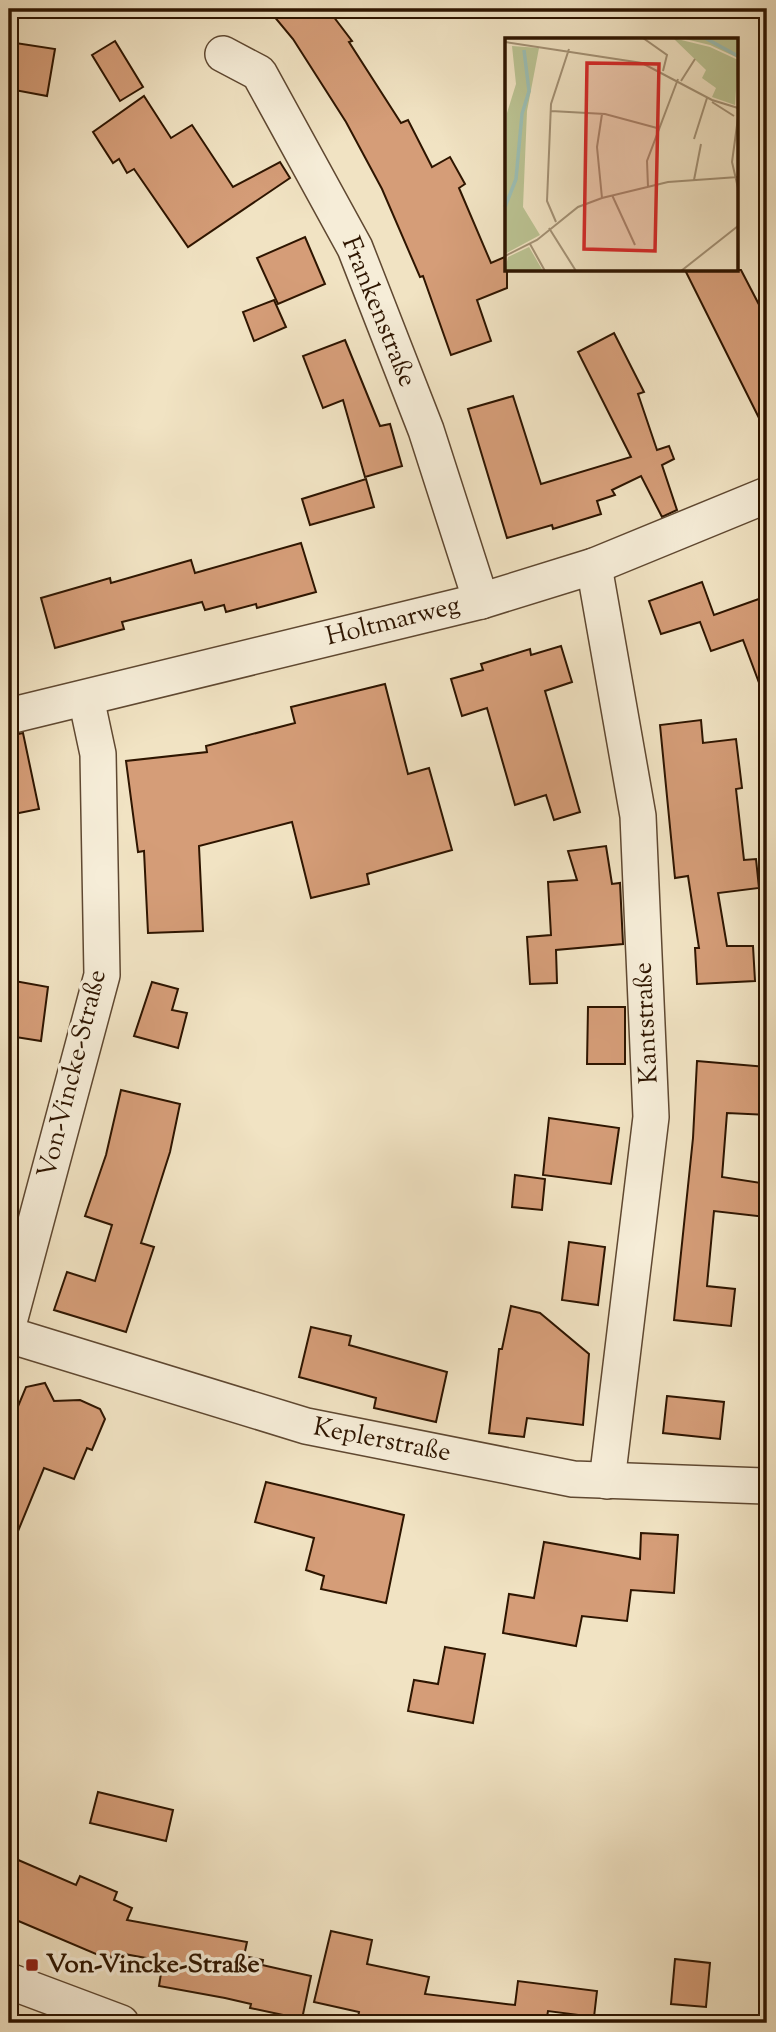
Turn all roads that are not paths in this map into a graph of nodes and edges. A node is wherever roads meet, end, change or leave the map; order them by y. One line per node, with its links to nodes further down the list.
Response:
1 (223, 54): 4 (street, Frankenstraße)
2 (767, 495): 3 (street, Holtmarweg)
3 (594, 566): 4 (street, Holtmarweg); 9 (street, Kantstraße)
4 (481, 601): 5 (street, Holtmarweg)
5 (86, 698): 6 (street, Holtmarweg); 7 (street, Von-Vincke-Straße)
6 (9, 716)
7 (9, 1322)
8 (9, 1335): 9 (street, Keplerstraße)
9 (607, 1481): 10 (street, Keplerstraße)
10 (767, 1486)
11 (9, 1981): 12 (street)
12 (121, 2023)

